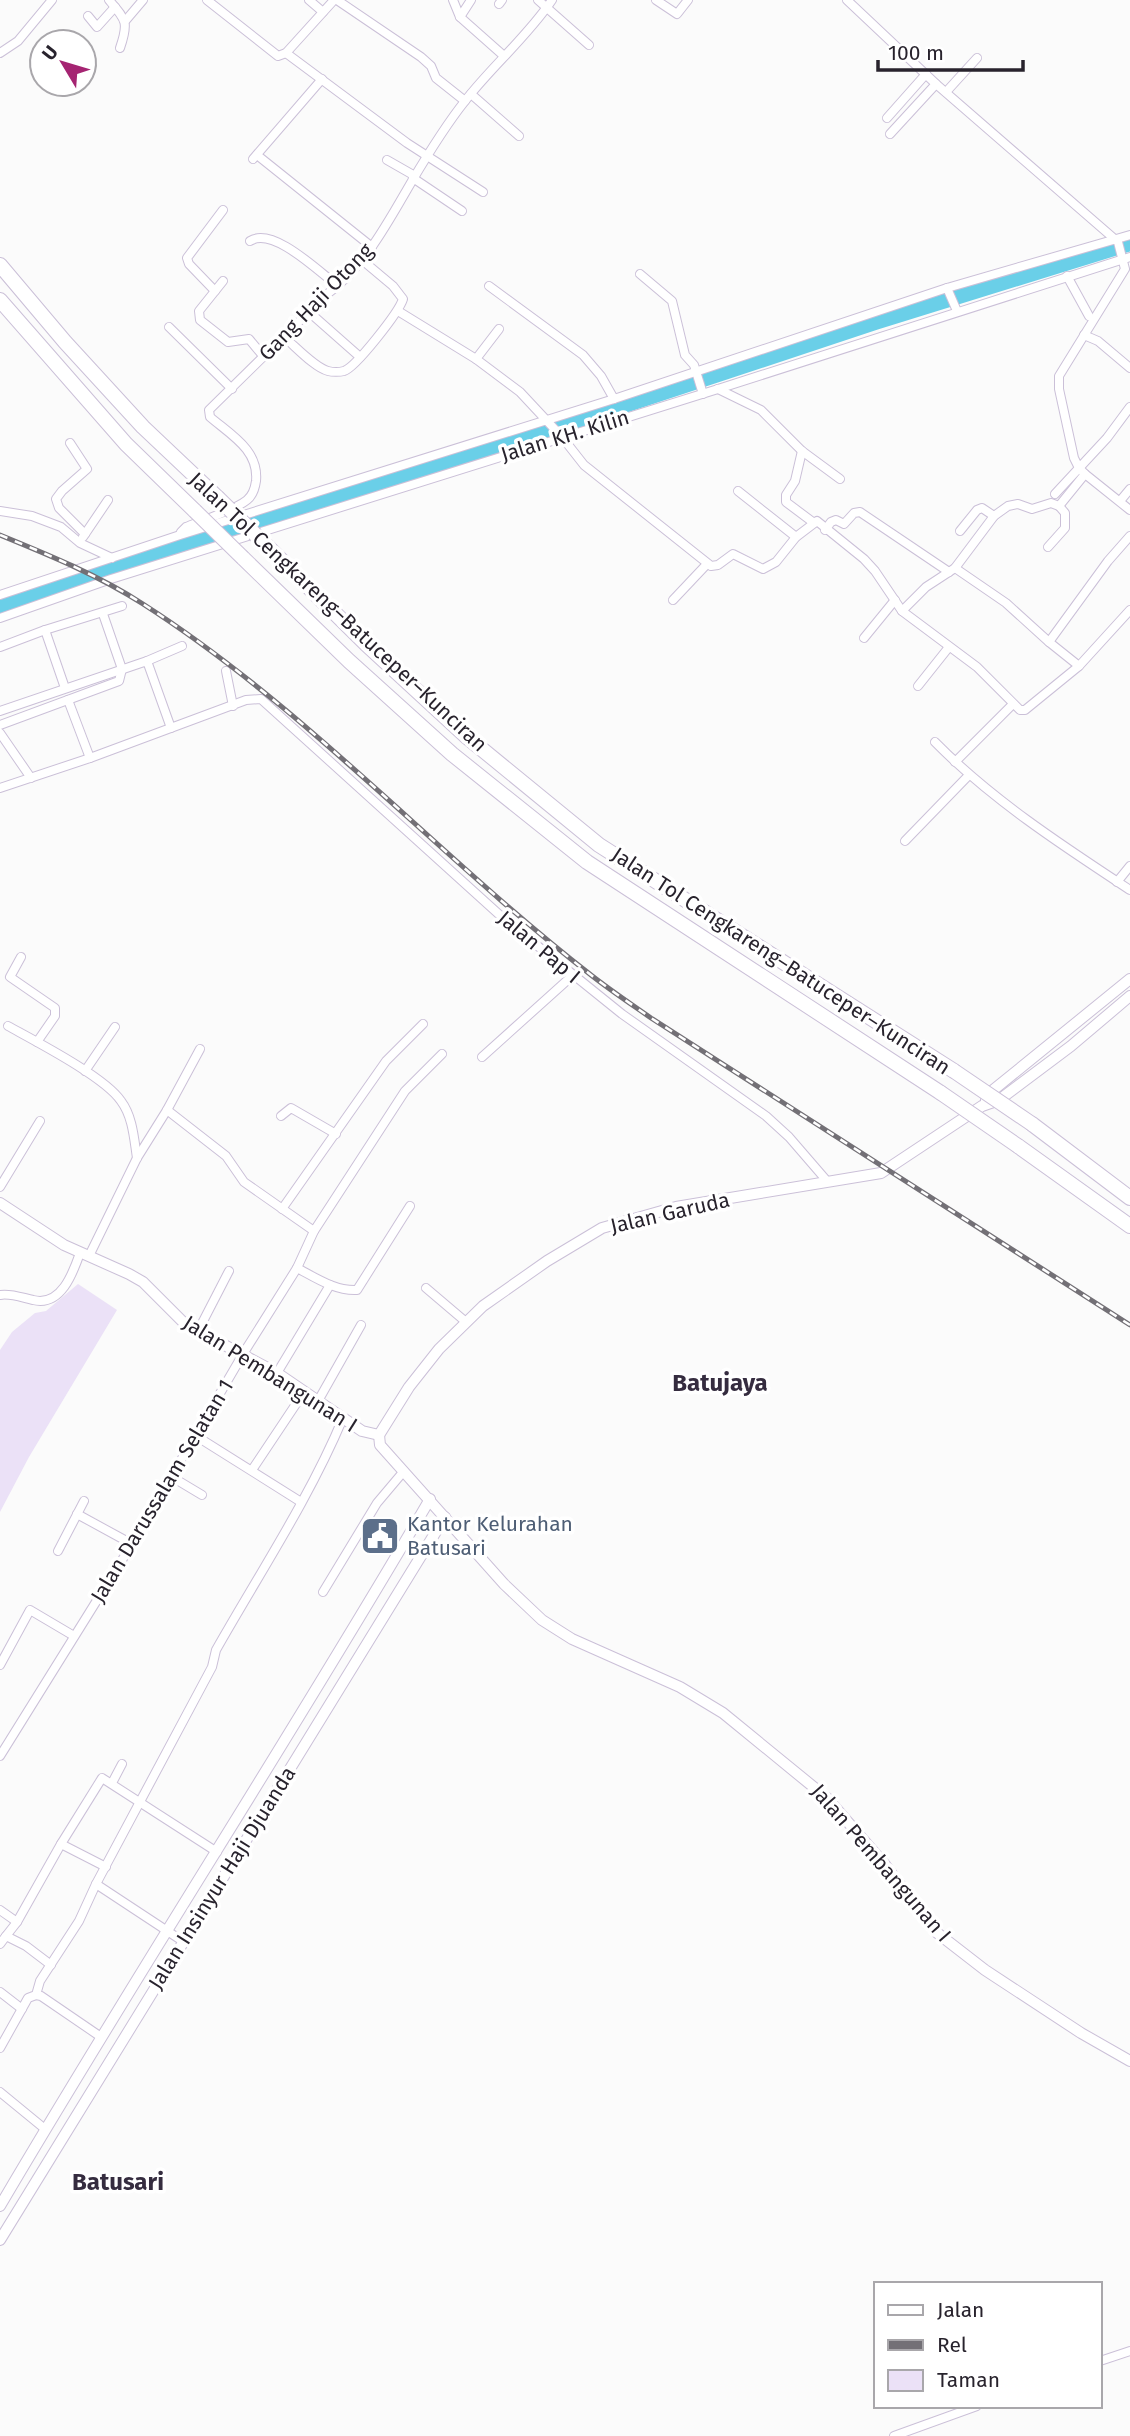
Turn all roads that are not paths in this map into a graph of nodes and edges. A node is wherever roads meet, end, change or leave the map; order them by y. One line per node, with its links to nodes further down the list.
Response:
1 (52, 0): 22 (street)
2 (143, 0): 18 (street)
3 (207, 0): 21 (street)
4 (309, 0): 15 (street)
5 (336, 0): 15 (street); 29 (street)
6 (453, 0): 17 (street)
7 (471, 0): 17 (street)
8 (538, 0): 14 (street)
9 (552, 0): 14 (street, Gang Haji Otong)
10 (656, 0): 11 (street)
11 (688, 0)
12 (847, 0): 25 (street)
13 (112, 4): 16 (street); 18 (street)
14 (546, 9): 19 (street); 23 (street, Gang Haji Otong)
15 (323, 12): 21 (street)
16 (88, 16)
17 (460, 17): 23 (street)
18 (126, 20): 20 (street)
19 (589, 45)
20 (120, 47)
21 (286, 53): 26 (street)
22 (0, 54)
23 (504, 56): 29 (street, Gang Haji Otong)
24 (977, 58): 28 (street)
25 (926, 74): 27 (street); 30 (street)
26 (322, 79): 33 (street); 42 (street)
27 (936, 83): 28 (street); 31 (street)
28 (946, 92): 41 (street)
29 (468, 98): 32 (street); 33 (street, Gang Haji Otong)
30 (887, 118)
31 (890, 134)
32 (519, 136)
33 (427, 156): 35 (street, Gang Haji Otong); 36 (street)
34 (387, 160): 35 (street)
35 (414, 177): 38 (street); 42 (street, Gang Haji Otong)
36 (483, 192)
37 (222, 210): 53 (street)
38 (462, 211)
39 (1130, 235): 41 (street, Jalan KH. Kilin)
40 (250, 241): 50 (street)
41 (1117, 241): 43 (street); 52 (street, Jalan KH. Kilin)
42 (372, 247): 44 (street, Gang Haji Otong)
43 (1125, 256): 46 (street); 48 (street, Jalan KH. Kilin)
44 (362, 260): 50 (street, Gang Haji Otong); 56 (street)
45 (0, 265): 158 (highway, Jalan Tol Cengkareng–Batuceper–Kunciran, bridge)
46 (1127, 271): 61 (street)
47 (640, 274): 67 (street)
48 (1067, 276): 55 (street, Jalan KH. Kilin); 58 (street)
49 (223, 281): 53 (street)
50 (338, 286): 57 (street, Gang Haji Otong)
51 (489, 286): 70 (street)
52 (948, 290): 55 (street); 67 (street, Jalan KH. Kilin)
53 (215, 291): 63 (street)
54 (0, 300): 162 (highway, Jalan Tol Cengkareng–Batuceper–Kunciran, bridge)
55 (956, 308): 69 (street, Jalan KH. Kilin)
56 (398, 311): 64 (street); 65 (street)
57 (309, 312): 62 (street, Gang Haji Otong); 64 (street)
58 (1089, 316)
59 (169, 327): 68 (street)
60 (499, 329): 65 (street)
61 (1084, 335): 66 (street); 76 (street)
62 (284, 337): 63 (street, Gang Haji Otong); 64 (street)
63 (264, 356): 68 (street, Gang Haji Otong)
64 (360, 357)
65 (476, 359): 72 (street)
66 (1130, 368)
67 (700, 383): 69 (street, Jalan KH. Kilin); 70 (street, Jalan KH. Kilin); 73 (street, Jalan KH. Kilin)
68 (232, 389): 91 (street, Gang Haji Otong)
69 (718, 389): 75 (street)
70 (614, 399): 72 (street, Jalan KH. Kilin)
71 (1130, 407): 76 (street)
72 (546, 421): 73 (street); 91 (street, Jalan KH. Kilin)
73 (560, 434): 97 (street); 106 (street, Jalan KH. Kilin)
74 (69, 443): 90 (street)
75 (802, 451): 77 (street); 87 (street)
76 (1082, 471): 80 (street); 82 (street); 83 (street)
77 (840, 479)
78 (1130, 489): 82 (street)
79 (738, 491): 93 (street)
80 (1055, 494)
81 (108, 500): 90 (street)
82 (1120, 501): 84 (street)
83 (1059, 506): 86 (street); 95 (street)
84 (1130, 510)
85 (0, 511): 94 (street)
86 (994, 516): 89 (street); 98 (street)
87 (814, 523): 88 (street); 93 (street)
88 (825, 530): 98 (street); 101 (street)
89 (960, 531)
90 (85, 534): 94 (street)
91 (180, 535): 96 (street, Jalan KH. Kilin)
92 (1130, 536): 109 (street)
93 (796, 537): 97 (street)
94 (80, 543): 96 (street)
95 (1048, 547)
96 (112, 558): 99 (street, Jalan KH. Kilin)
97 (707, 564): 100 (street)
98 (952, 570): 104 (street); 109 (street)
99 (0, 595)
100 (673, 600)
101 (895, 600): 104 (street); 108 (street)
102 (122, 606): 105 (street)
103 (1130, 610): 114 (street)
104 (902, 611): 112 (street)
105 (103, 614): 107 (street); 115 (street)
106 (0, 618)
107 (45, 630): 111 (street); 118 (street)
108 (864, 638)
109 (1049, 642): 114 (street)
110 (183, 646): 113 (street)
111 (0, 647)
112 (949, 647): 117 (street); 120 (street)
113 (147, 661): 115 (street); 124 (street)
114 (1079, 666): 120 (street)
115 (122, 669): 118 (street); 119 (street)
116 (226, 671): 121 (street)
117 (918, 686)
118 (65, 688): 122 (street)
119 (68, 700): 123 (street); 127 (street)
120 (1013, 704): 128 (street)
121 (233, 706): 124 (street); 137 (street, Jalan Pap I)
122 (0, 710)
123 (0, 725)
124 (171, 728): 127 (street)
125 (0, 733): 130 (street)
126 (935, 742): 128 (street)
127 (90, 758): 130 (street)
128 (955, 762): 129 (street)
129 (969, 775): 132 (street); 134 (street)
130 (31, 778): 131 (street)
131 (0, 788)
132 (905, 841)
133 (1130, 866): 134 (street)
134 (1117, 882): 135 (street)
135 (1130, 890)
136 (21, 957): 144 (street)
137 (572, 976): 148 (street); 156 (street, Jalan Pap I)
138 (1130, 979): 143 (main road, Jalan Garuda)
139 (1130, 996): 145 (main road, Jalan Garuda)
140 (422, 1024): 154 (street)
141 (8, 1026): 144 (street)
142 (115, 1027): 149 (street)
143 (1062, 1034): 145 (main road); 150 (main road, Jalan Garuda)
144 (37, 1042): 149 (street)
145 (1071, 1046): 150 (main road, Jalan Garuda)
146 (200, 1049): 151 (street)
147 (442, 1054): 163 (street, Jalan Darussalam Selatan 1)
148 (482, 1057)
149 (85, 1071): 155 (street)
150 (982, 1106): 156 (main road, Jalan Garuda)
151 (167, 1110): 155 (street); 161 (street)
152 (281, 1116): 154 (street)
153 (40, 1121): 157 (street)
154 (337, 1134): 161 (street)
155 (136, 1158): 164 (street)
156 (827, 1181): 170 (main road, Jalan Garuda)
157 (0, 1187)
158 (1130, 1198)
159 (0, 1203): 164 (main road, Jalan Pembangunan I)
160 (410, 1206): 167 (street)
161 (282, 1209): 163 (street)
162 (1130, 1226)
163 (314, 1231): 165 (street, Jalan Darussalam Selatan 1)
164 (85, 1255): 169 (street); 172 (main road, Jalan Pembangunan I)
165 (297, 1268): 167 (street); 173 (street, Jalan Darussalam Selatan 1)
166 (229, 1271): 172 (street)
167 (330, 1285): 174 (street)
168 (426, 1288): 170 (street)
169 (0, 1295)
170 (466, 1322): 178 (main road, Jalan Garuda)
171 (361, 1325): 176 (street)
172 (198, 1331): 173 (main road, Jalan Pembangunan I)
173 (243, 1354): 174 (main road, Jalan Pembangunan I); 179 (street, Jalan Darussalam Selatan 1)
174 (277, 1373): 175 (main road, Jalan Pembangunan I)
175 (304, 1392): 176 (main road, Jalan Pembangunan I); 180 (street)
176 (318, 1401): 177 (main road, Jalan Pembangunan I)
177 (343, 1418): 178 (main road, Jalan Pembangunan I); 186 (street)
178 (379, 1435): 181 (main road, Jalan Pembangunan I)
179 (196, 1436): 180 (street); 182 (street, Jalan Darussalam Selatan 1)
180 (252, 1470): 186 (street)
181 (404, 1472): 184 (main road, Jalan Pembangunan I); 191 (street)
182 (172, 1477): 183 (street); 189 (street, Jalan Darussalam Selatan 1)
183 (202, 1495)
184 (430, 1499): 188 (main road, Jalan Pembangunan I); 199 (main road, Jalan Insinyur Haji Djuanda)
185 (84, 1501): 187 (street)
186 (301, 1502): 197 (street)
187 (77, 1514): 189 (street); 190 (street)
188 (444, 1517): 206 (main road, Jalan Insinyur Haji Djuanda); 214 (main road, Jalan Pembangunan I)
189 (132, 1544): 192 (street, Jalan Darussalam Selatan 1)
190 (58, 1551)
191 (323, 1592)
192 (74, 1636): 193 (street); 194 (street, Jalan Darussalam Selatan 1)
193 (0, 1665)
194 (0, 1756)
195 (122, 1764): 196 (street)
196 (112, 1783): 197 (street); 198 (street)
197 (139, 1800): 199 (street); 200 (street)
198 (61, 1844): 200 (street); 203 (street)
199 (217, 1852): 204 (main road, Jalan Insinyur Haji Djuanda)
200 (106, 1867): 201 (street)
201 (96, 1884): 204 (street); 208 (street)
202 (0, 1910): 203 (street)
203 (17, 1922): 205 (street)
204 (168, 1931): 206 (street); 212 (main road, Jalan Insinyur Haji Djuanda)
205 (6, 1936): 207 (street); 208 (street)
206 (184, 1942): 218 (main road, Jalan Insinyur Haji Djuanda)
207 (0, 1944)
208 (51, 1965): 210 (street)
209 (0, 1992): 211 (street)
210 (36, 1995): 211 (street); 212 (street)
211 (22, 2009): 213 (street)
212 (101, 2036): 216 (main road, Jalan Insinyur Haji Djuanda)
213 (0, 2048)
214 (1130, 2061)
215 (0, 2092): 216 (street)
216 (46, 2129): 217 (main road, Jalan Insinyur Haji Djuanda)
217 (0, 2206)
218 (3, 2227)
219 (1130, 2351): 220 (street)
220 (1102, 2360)
221 (971, 2408): 222 (street)
222 (894, 2436)

